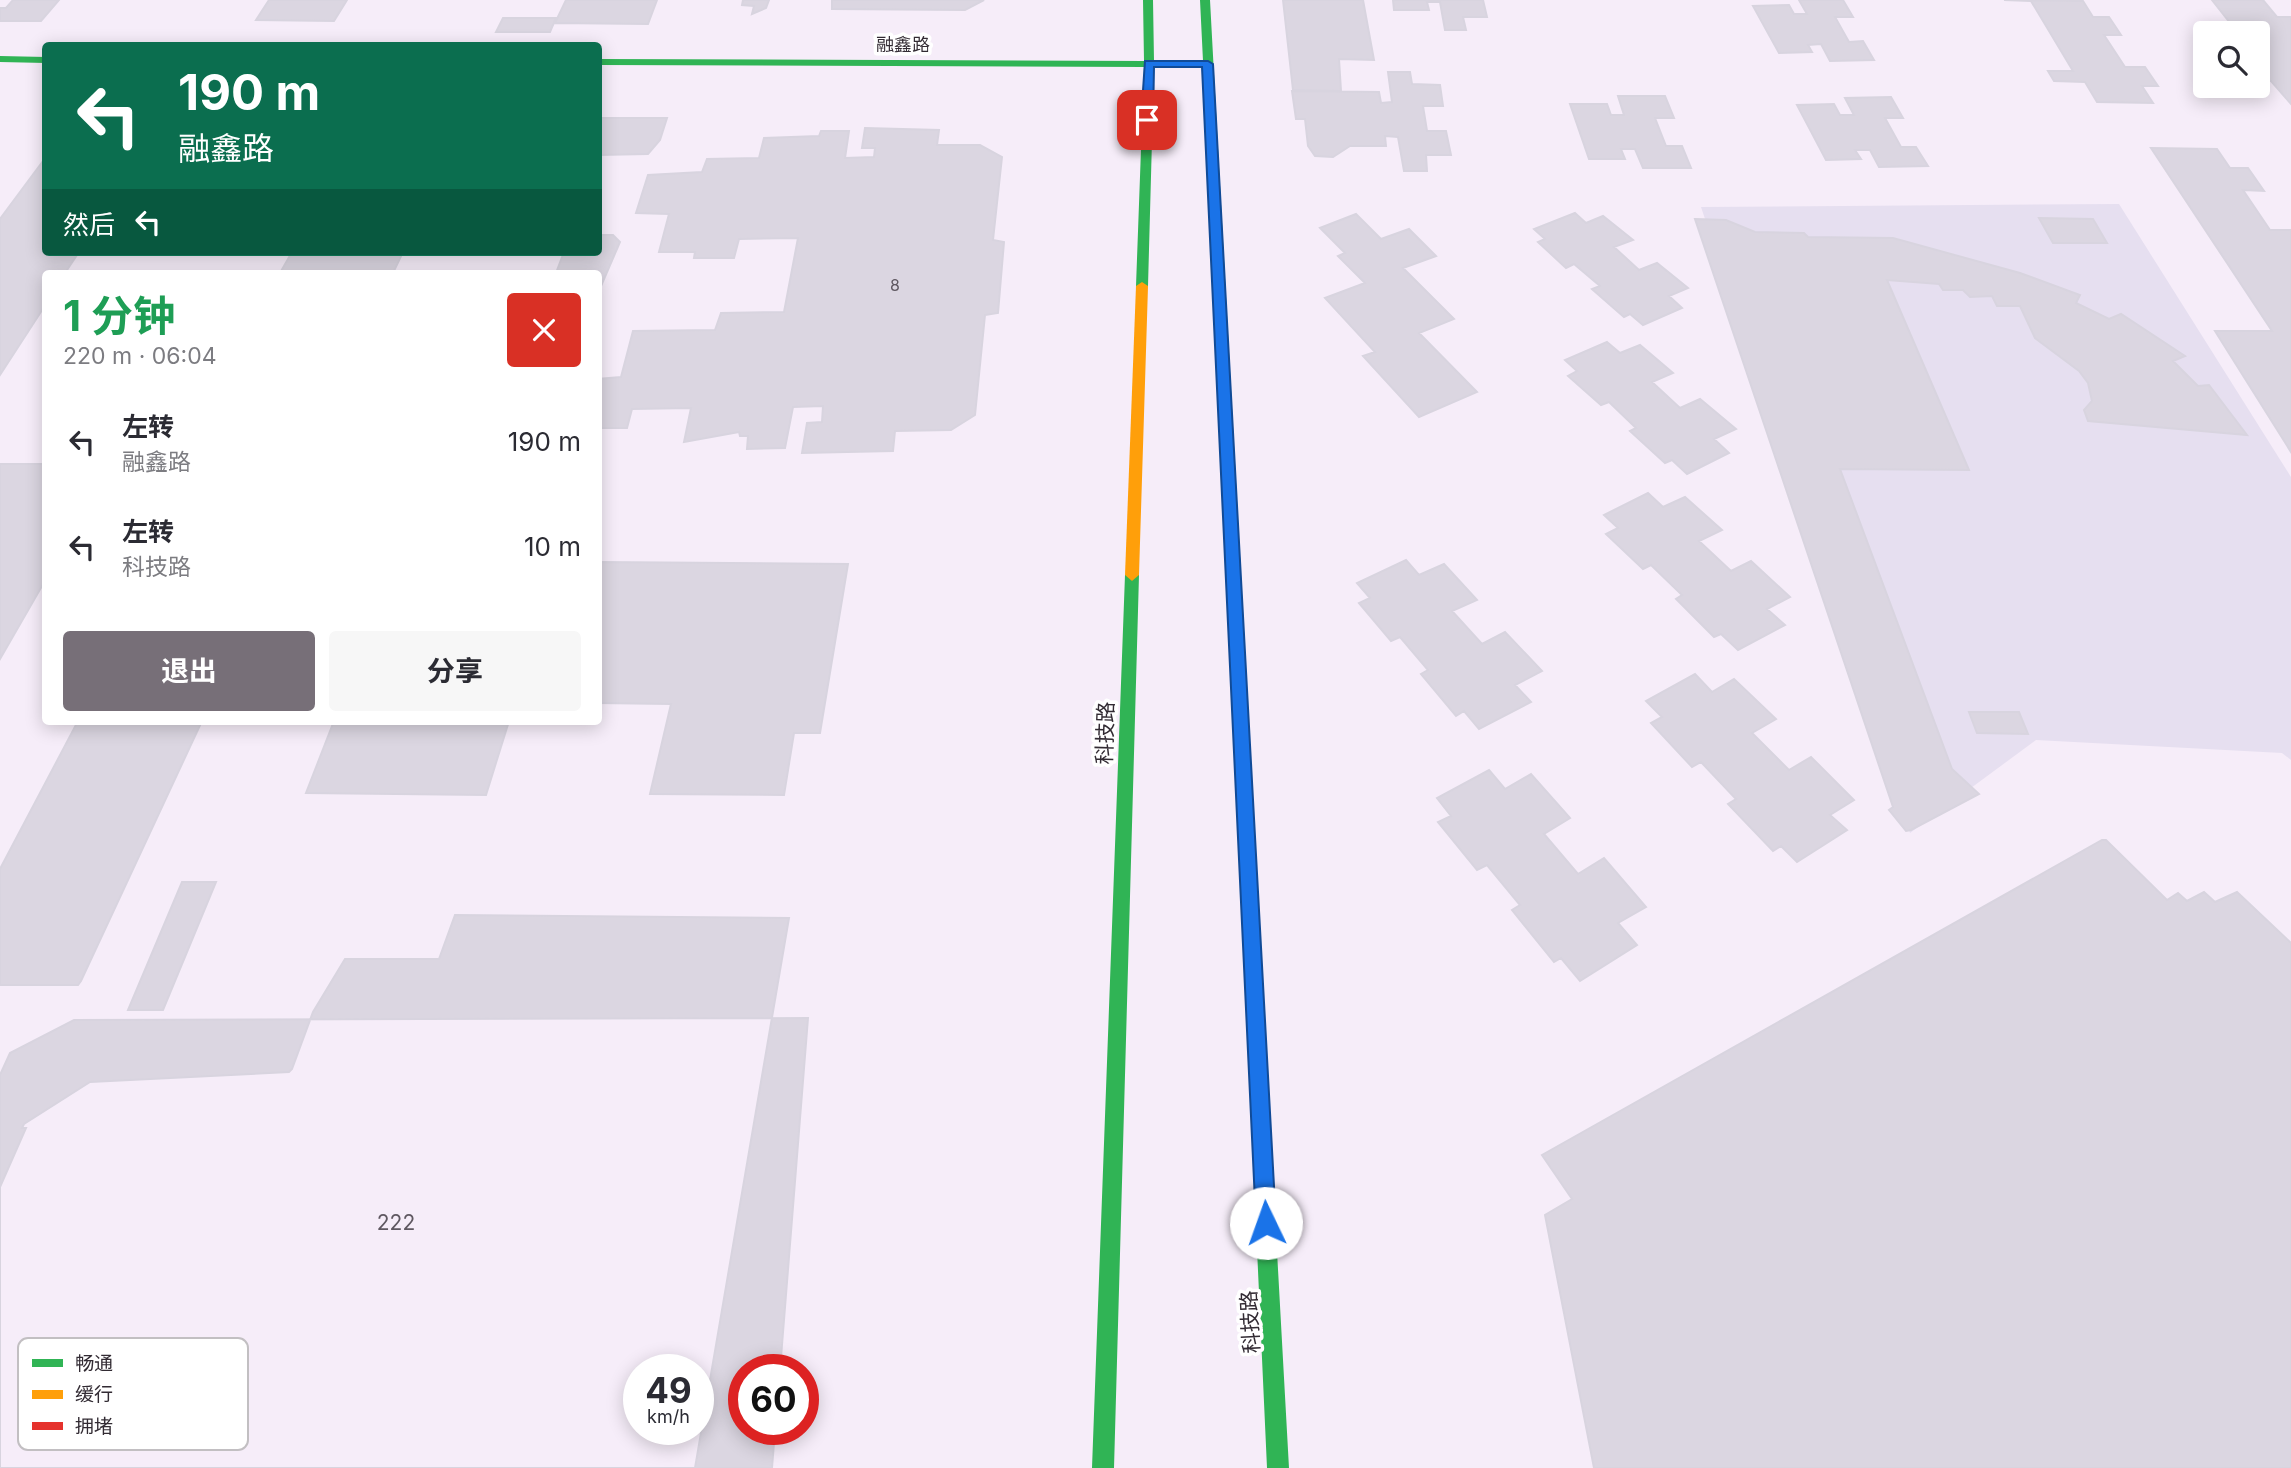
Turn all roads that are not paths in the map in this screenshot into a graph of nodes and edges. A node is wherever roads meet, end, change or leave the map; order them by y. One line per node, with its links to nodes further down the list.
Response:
1 (1148, 0): 6 (main road, 科技路)
2 (1205, 0): 7 (main road, 科技路)
3 (0, 59): 4 (main road)
4 (42, 60)
5 (602, 62): 6 (main road, 融鑫路)
6 (1149, 64): 7 (main road, 融鑫路); 8 (main road, 科技路)
7 (1208, 64): 9 (main road, 科技路)
8 (1103, 1468)
9 (1278, 1468)

